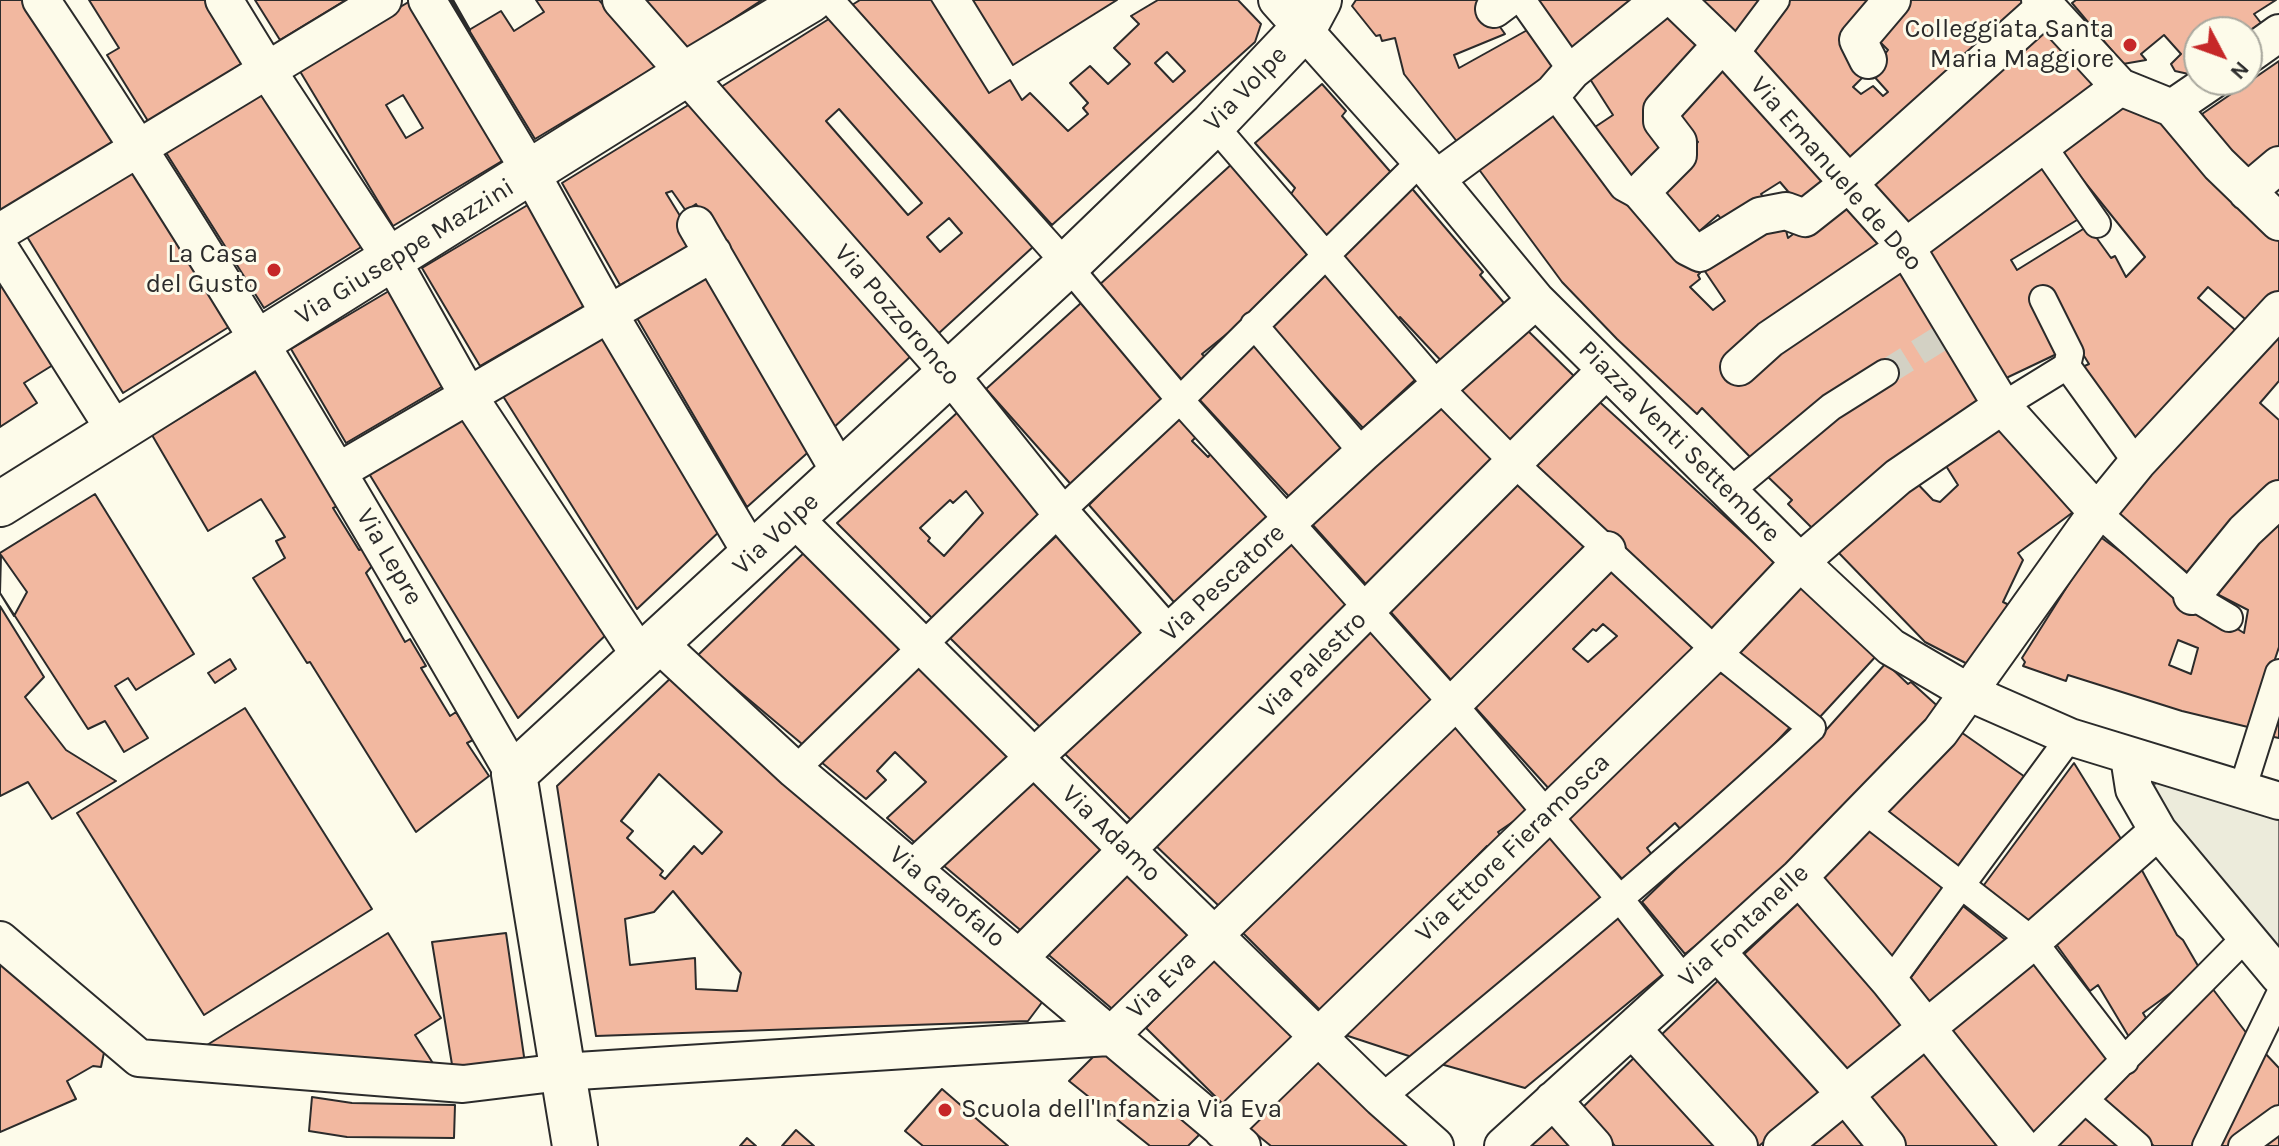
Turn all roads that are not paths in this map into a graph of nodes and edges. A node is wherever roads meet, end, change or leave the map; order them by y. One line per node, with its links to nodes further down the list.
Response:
1 (41, 0): 25 (street, Via Lepre)
2 (224, 0): 17 (street, Via Garofalo)
3 (383, 0): 17 (street)
4 (427, 0): 28 (street)
5 (621, 0): 18 (street, Via Pozzoronco)
6 (810, 0): 18 (main road, Via Giuseppe Mazzini)
7 (830, 0): 39 (street)
8 (1660, 0): 19 (street)
9 (1676, 0): 15 (street, Via Emanuele de Deo)
10 (1776, 0): 15 (street)
11 (1892, 0): 16 (street)
12 (1508, 3): 19 (street)
13 (2042, 3): 20 (street); 29 (street)
14 (1300, 9): 23 (main road, Via Volpe); 27 (street, Piazza Venti Settembre)
15 (1728, 51): 29 (street, Via Emanuele de Deo); 30 (street)
16 (1868, 60)
17 (267, 70): 25 (street); 38 (street, Via Garofalo)
18 (686, 74): 28 (main road, Via Giuseppe Mazzini); 49 (street, Via Pozzoronco)
19 (1563, 82): 27 (street); 30 (street)
20 (2120, 87): 22 (street); 24 (street)
21 (2190, 96): 22 (street)
22 (2172, 108): 31 (street)
23 (1213, 124): 37 (street); 39 (main road, Via Volpe)
24 (2042, 145): 33 (street); 35 (street)
25 (141, 148): 34 (street); 45 (street, Via Lepre)
26 (2279, 165): 31 (street)
27 (1428, 170): 37 (street); 41 (street, Piazza Venti Settembre)
28 (531, 173): 38 (main road, Via Giuseppe Mazzini); 43 (street)
29 (1848, 184): 30 (street); 35 (street, Via Emanuele de Deo)
30 (1641, 192)
31 (2247, 192): 32 (street)
32 (2279, 222)
33 (2097, 224)
34 (0, 232)
35 (1906, 247): 47 (street); 54 (street, Via Emanuele de Deo)
36 (0, 249): 55 (street)
37 (1327, 254): 44 (street); 51 (street)
38 (392, 260): 45 (main road, Via Giuseppe Mazzini); 52 (street, Via Garofalo)
39 (1067, 265): 49 (main road, Via Volpe); 53 (street)
40 (2043, 299): 46 (street)
41 (1536, 300): 48 (street, Piazza Venti Settembre); 51 (street, Via Pescatore)
42 (2279, 310): 57 (street, Via Fontanelle)
43 (609, 314): 52 (street); 60 (street); 69 (street)
44 (1254, 325): 53 (street); 56 (street)
45 (260, 342): 55 (main road, Via Giuseppe Mazzini); 59 (street, Via Lepre)
46 (2067, 366): 54 (street); 57 (street)
47 (1739, 367)
48 (1605, 371): 58 (street, Via Palestro); 61 (street, Piazza Venti Settembre)
49 (949, 373): 60 (main road, Via Volpe); 64 (street, Via Pozzoronco)
50 (1885, 373): 61 (street)
51 (1439, 387): 56 (street, Via Pescatore); 58 (street)
52 (469, 397): 59 (street); 76 (street, Via Garofalo)
53 (1180, 400): 64 (street); 67 (street)
54 (2002, 406): 65 (street, Via Emanuele de Deo); 70 (street, Via Ettore Fieramosca)
55 (116, 432): 63 (main road, Via Giuseppe Mazzini)
56 (1363, 453): 67 (street, Via Pescatore)
57 (2137, 463): 65 (street, Via Fontanelle)
58 (1515, 464): 68 (street); 72 (street, Via Palestro)
59 (339, 471): 85 (street, Via Lepre)
60 (841, 474): 66 (main road, Via Volpe)
61 (1729, 492): 70 (street, Piazza Venti Settembre)
62 (2279, 499): 71 (street)
63 (0, 504)
64 (1060, 512): 74 (street, Via Pozzoronco); 75 (street)
65 (2097, 512): 71 (street); 79 (street, Via Fontanelle)
66 (792, 516): 69 (main road, Via Volpe); 75 (street, Via Adamo)
67 (1290, 521): 72 (street); 74 (street, Via Pescatore)
68 (1607, 550): 77 (street); 80 (street, Via Eva)
69 (753, 556): 76 (main road, Via Volpe)
70 (1800, 562): 77 (street, Via Ettore Fieramosca); 79 (street, Piazza Venti Settembre)
71 (2192, 596): 73 (street)
72 (1370, 609): 80 (street); 91 (street, Via Palestro)
73 (2229, 618)
74 (1167, 634): 83 (street, Via Pescatore)
75 (921, 646): 83 (street, Via Adamo); 84 (street)
76 (649, 649): 84 (street, Via Garofalo); 85 (main road, Via Volpe)
77 (1716, 651): 89 (street, Via Ettore Fieramosca); 95 (street)
78 (2279, 673): 86 (street)
79 (1970, 693): 81 (street, Piazza Venti Settembre); 88 (street, Via Fontanelle)
80 (1453, 704): 89 (street); 96 (street, Via Eva)
81 (2070, 737): 82 (street, Piazza Venti Settembre); 94 (street)
82 (2129, 757): 86 (street, Piazza Venti Settembre); 90 (street)
83 (1033, 758): 91 (street, Via Adamo); 92 (street, Via Pescatore)
84 (795, 770): 92 (street, Via Garofalo)
85 (514, 774): 111 (main road)
86 (2242, 790): 87 (street, Piazza Venti Settembre)
87 (2279, 801)
88 (1863, 809): 93 (street, Via Fontanelle); 94 (street)
89 (1548, 814): 95 (street); 108 (street, Via Ettore Fieramosca)
90 (2158, 831): 97 (street); 99 (street)
91 (1127, 850): 96 (street, Via Adamo); 101 (street, Via Palestro)
92 (913, 869): 101 (street, Via Garofalo)
93 (1799, 877): 100 (street, Via Fontanelle); 104 (street)
94 (1961, 887): 99 (street); 104 (street)
95 (1620, 899): 103 (street); 113 (street)
96 (1214, 935): 108 (street, Via Adamo); 109 (street, Via Eva)
97 (2246, 937): 102 (street); 110 (street)
98 (0, 940): 111 (street, Via Eva)
99 (2033, 941): 106 (street); 110 (street)
100 (1717, 952): 103 (street, Via Fontanelle); 112 (street)
101 (1019, 958): 109 (street, Via Garofalo)
102 (2279, 976)
103 (1685, 981): 107 (street, Via Fontanelle)
104 (1890, 982): 106 (street)
105 (2279, 996): 128 (street)
106 (1926, 1026): 112 (street); 125 (street)
107 (1633, 1030): 114 (street, Via Fontanelle); 122 (street)
108 (1317, 1036): 113 (street, Via Adamo); 117 (street, Via Ettore Fieramosca)
109 (1109, 1037): 111 (street, Via Eva); 117 (street, Via Garofalo)
110 (2125, 1061): 115 (street)
111 (562, 1072): 118 (main road)
112 (1845, 1094): 123 (street); 124 (street)
113 (1381, 1098): 119 (street, Via Adamo)
114 (1553, 1100): 120 (street, Via Fontanelle); 121 (street)
115 (2085, 1100): 126 (street); 127 (street)
116 (2279, 1119): 129 (street)
117 (1232, 1138)
118 (575, 1146)
119 (1435, 1146)
120 (1503, 1146)
121 (1594, 1146)
122 (1739, 1146)
123 (1782, 1146)
124 (1887, 1146)
125 (2021, 1146)
126 (2039, 1146)
127 (2138, 1146)
128 (2206, 1146)
129 (2242, 1146)

